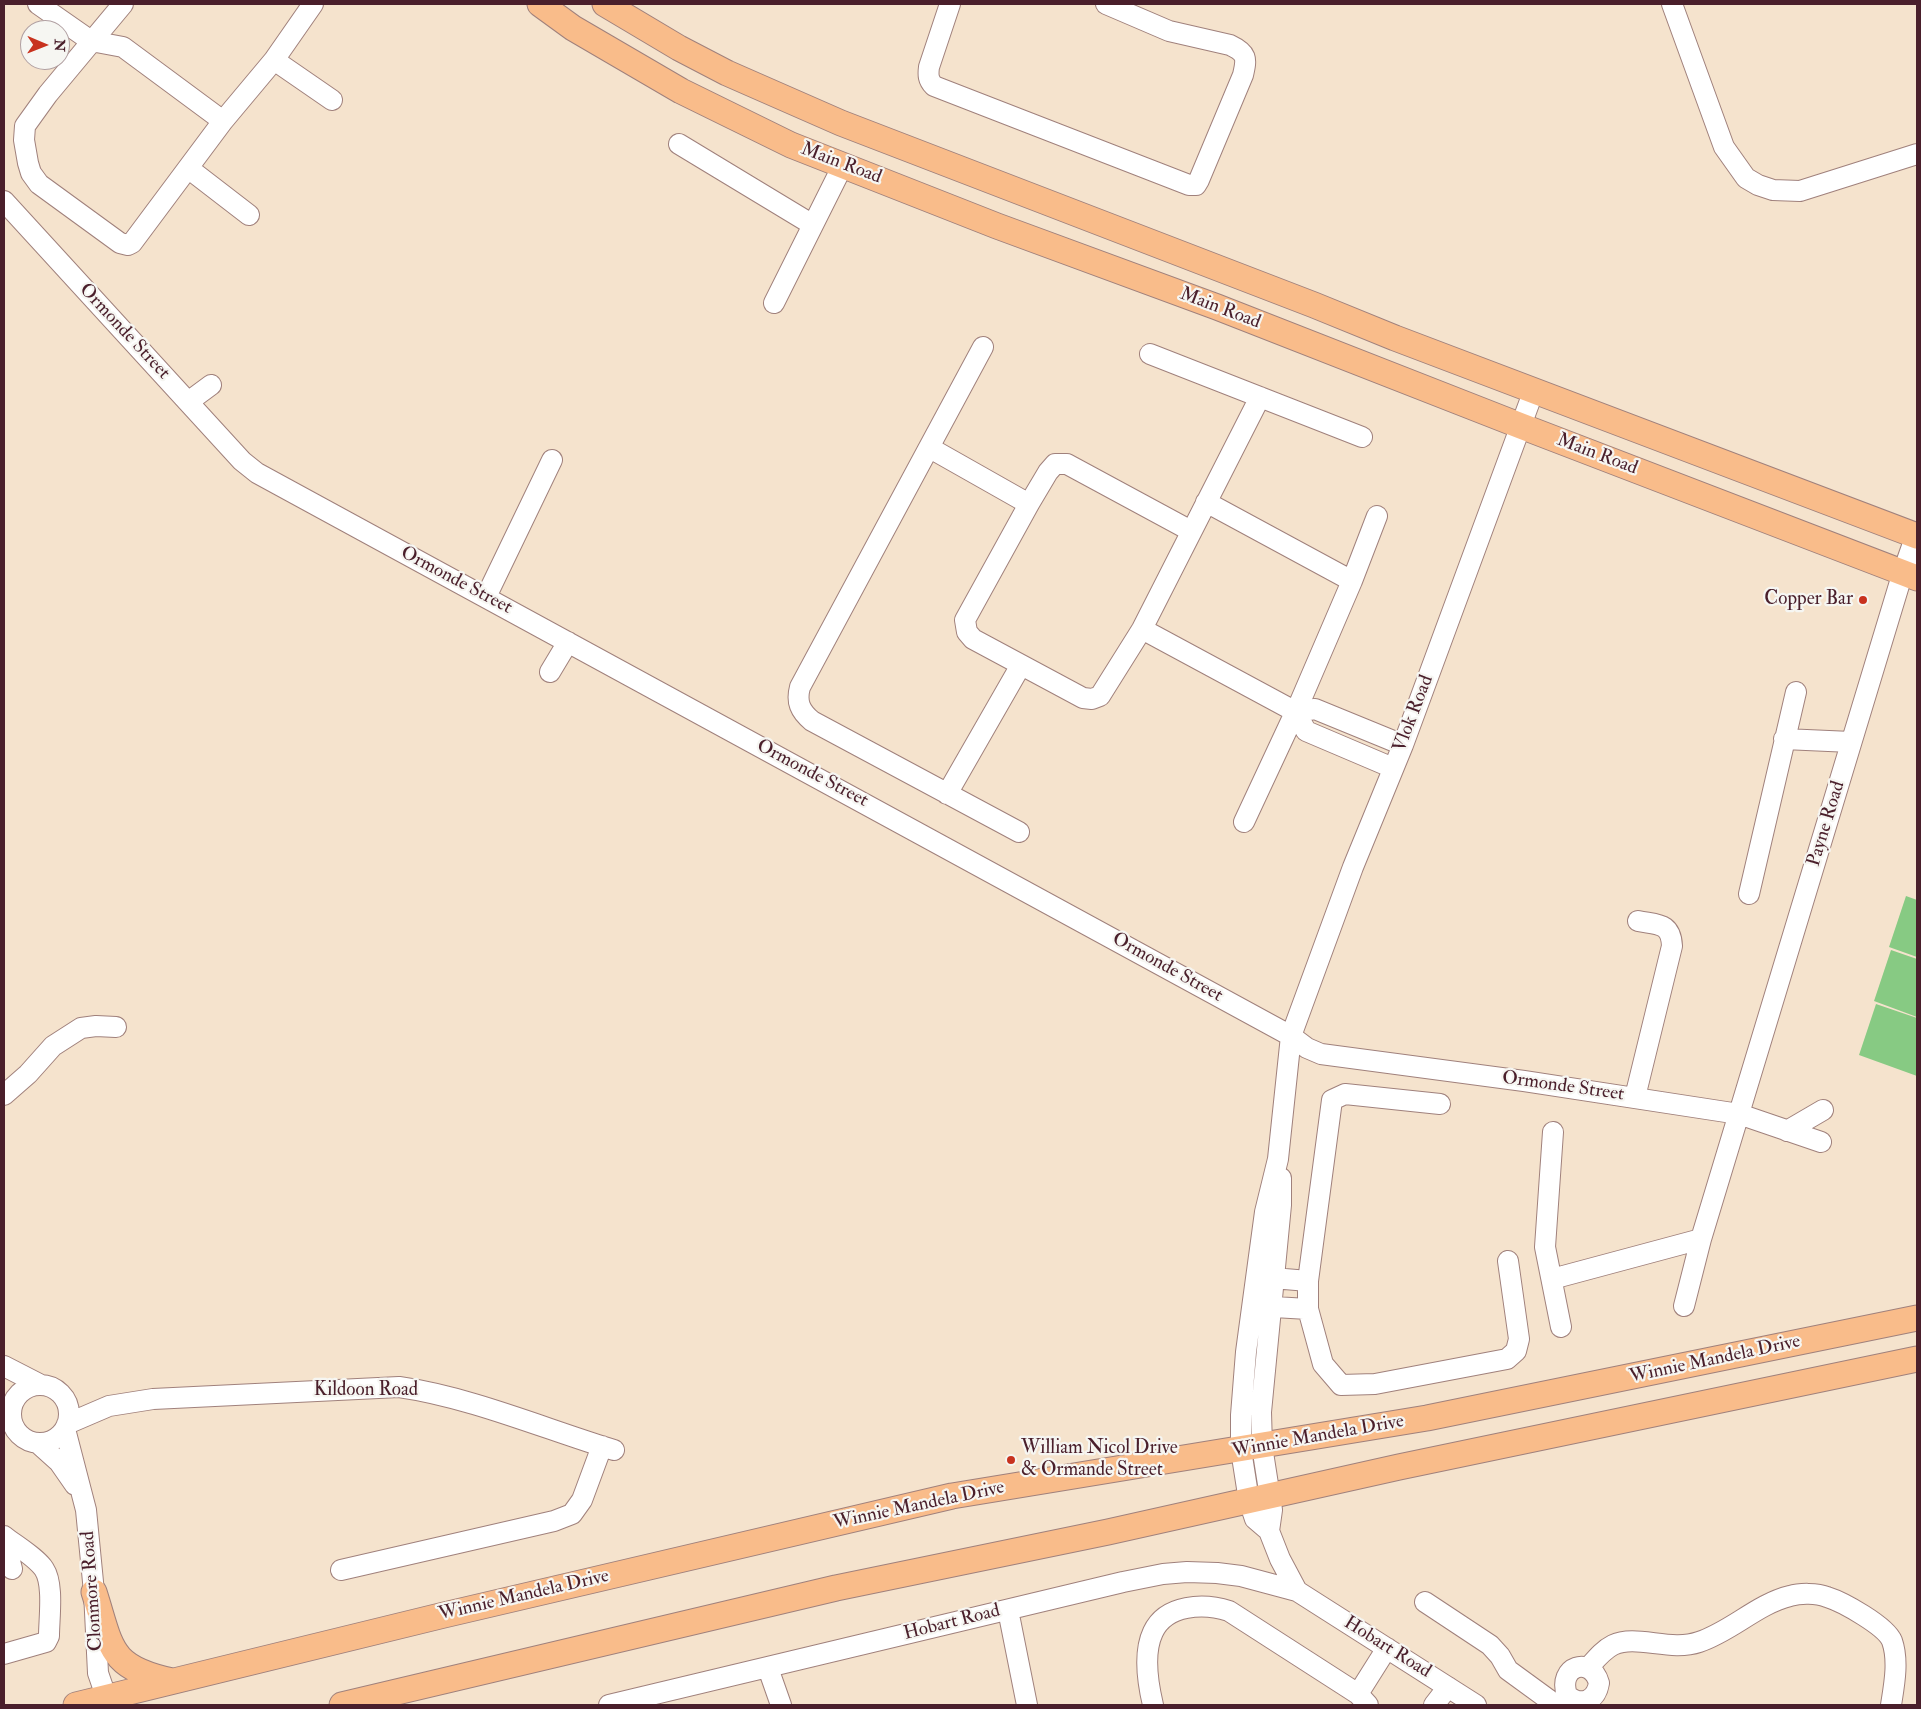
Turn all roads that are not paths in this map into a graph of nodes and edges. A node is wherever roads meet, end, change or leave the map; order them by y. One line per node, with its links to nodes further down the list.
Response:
1 (38, 4): 9 (street)
2 (123, 4): 9 (street)
3 (313, 4): 10 (street)
4 (540, 4): 15 (main road, Main Road)
5 (605, 4): 24 (main road, Main Road)
6 (950, 4): 7 (street)
7 (1106, 4)
8 (1672, 4): 14 (street)
9 (92, 40): 12 (street); 16 (street)
10 (274, 60): 11 (street); 12 (street)
11 (332, 100)
12 (223, 120): 16 (street)
13 (679, 144): 19 (street)
14 (1917, 154)
15 (843, 164): 19 (street); 27 (main road, Main Road)
16 (188, 168): 18 (street)
17 (4, 201): 26 (street, Ormonde Street)
18 (248, 215)
19 (812, 225): 20 (street)
20 (774, 303)
21 (983, 347): 29 (street)
22 (1150, 354): 25 (street)
23 (212, 385): 26 (street)
24 (1534, 390): 27 (street, Vlok Road); 35 (main road, Main Road)
25 (1260, 397): 28 (street); 31 (street)
26 (188, 402): 38 (street, Ormonde Street)
27 (1521, 426): 36 (main road, Main Road); 47 (street, Vlok Road)
28 (1362, 437)
29 (930, 448): 32 (street); 49 (street)
30 (552, 460): 38 (street)
31 (1206, 502): 34 (street); 37 (street)
32 (1029, 504): 34 (street); 41 (street)
33 (1377, 516): 37 (street)
34 (1191, 531): 39 (street)
35 (1916, 535): 36 (street, Payne Road)
36 (1910, 575): 46 (street, Payne Road)
37 (1352, 582): 44 (street)
38 (486, 597): 40 (street, Ormonde Street)
39 (1142, 628): 41 (street); 44 (street)
40 (568, 642): 42 (street); 55 (street, Ormonde Street)
41 (1020, 665): 49 (street)
42 (550, 672)
43 (1796, 692): 45 (street)
44 (1296, 712): 47 (street); 48 (street); 50 (street)
45 (1784, 739): 46 (street); 52 (street)
46 (1851, 742): 60 (street, Payne Road)
47 (1403, 745): 48 (street, Vlok Road)
48 (1392, 768): 55 (street, Vlok Road)
49 (948, 794): 51 (street)
50 (1244, 822)
51 (1019, 832)
52 (1749, 894)
53 (1638, 921): 57 (street)
54 (116, 1027): 56 (street)
55 (1291, 1036): 57 (street, Ormonde Street); 66 (street, Vlok Road)
56 (4, 1095)
57 (1635, 1097): 60 (street, Ormonde Street)
58 (1440, 1104): 68 (street)
59 (1823, 1110): 61 (street)
60 (1739, 1114): 61 (street, Ormonde Street); 64 (street, Payne Road)
61 (1787, 1131): 63 (street, Ormonde Street)
62 (1553, 1132): 67 (street)
63 (1821, 1142)
64 (1701, 1239): 67 (street); 70 (street, Payne Road)
65 (1508, 1261): 71 (street)
66 (1265, 1277): 68 (street); 69 (street)
67 (1552, 1279): 73 (street)
68 (1308, 1281): 71 (street)
69 (1262, 1306): 71 (street); 83 (street)
70 (1684, 1306)
71 (1308, 1309)
72 (1917, 1318): 83 (main road, Winnie Mandela Drive)
73 (1561, 1327)
74 (1917, 1359): 84 (main road)
75 (4, 1366): 76 (street)
76 (41, 1385): 77 (street); 78 (street)
77 (64, 1398): 79 (street, Kildoon Road); 80 (street)
78 (8, 1404): 81 (street)
79 (109, 1406): 80 (street, Kildoon Road); 88 (street, Kildoon Road)
80 (66, 1426): 82 (street); 85 (street, Clonmore Road)
81 (11, 1434): 82 (street)
82 (39, 1444): 85 (street, Clonmore Road)
83 (1252, 1448): 84 (street, Hobart Road); 97 (main road, Winnie Mandela Drive)
84 (1260, 1498): 89 (street, Hobart Road); 103 (main road)
85 (86, 1510): 90 (street, Clonmore Road)
86 (4, 1537): 87 (street); 94 (street)
87 (12, 1569)
88 (342, 1570)
89 (1297, 1591): 92 (street, Hobart Road); 93 (street, Hobart Road)
90 (94, 1592): 97 (main road); 102 (street, Clonmore Road)
91 (1425, 1602): 101 (street)
92 (1008, 1610): 95 (street, Hobart Road); 106 (street)
93 (1387, 1648): 98 (street, Hobart Road); 99 (street)
94 (4, 1654)
95 (768, 1668): 104 (street, Hobart Road); 105 (street)
96 (1588, 1668): 100 (street); 101 (street); 110 (street)
97 (174, 1682): 102 (main road, Winnie Mandela Drive)
98 (1448, 1687): 108 (street); 109 (street, Hobart Road)
99 (1363, 1699): 107 (street)
100 (1601, 1700): 101 (street)
101 (1562, 1702)
102 (94, 1703)
103 (342, 1705)
104 (609, 1705)
105 (781, 1705)
106 (1027, 1705)
107 (1154, 1705)
108 (1434, 1705)
109 (1476, 1705)
110 (1890, 1705)

